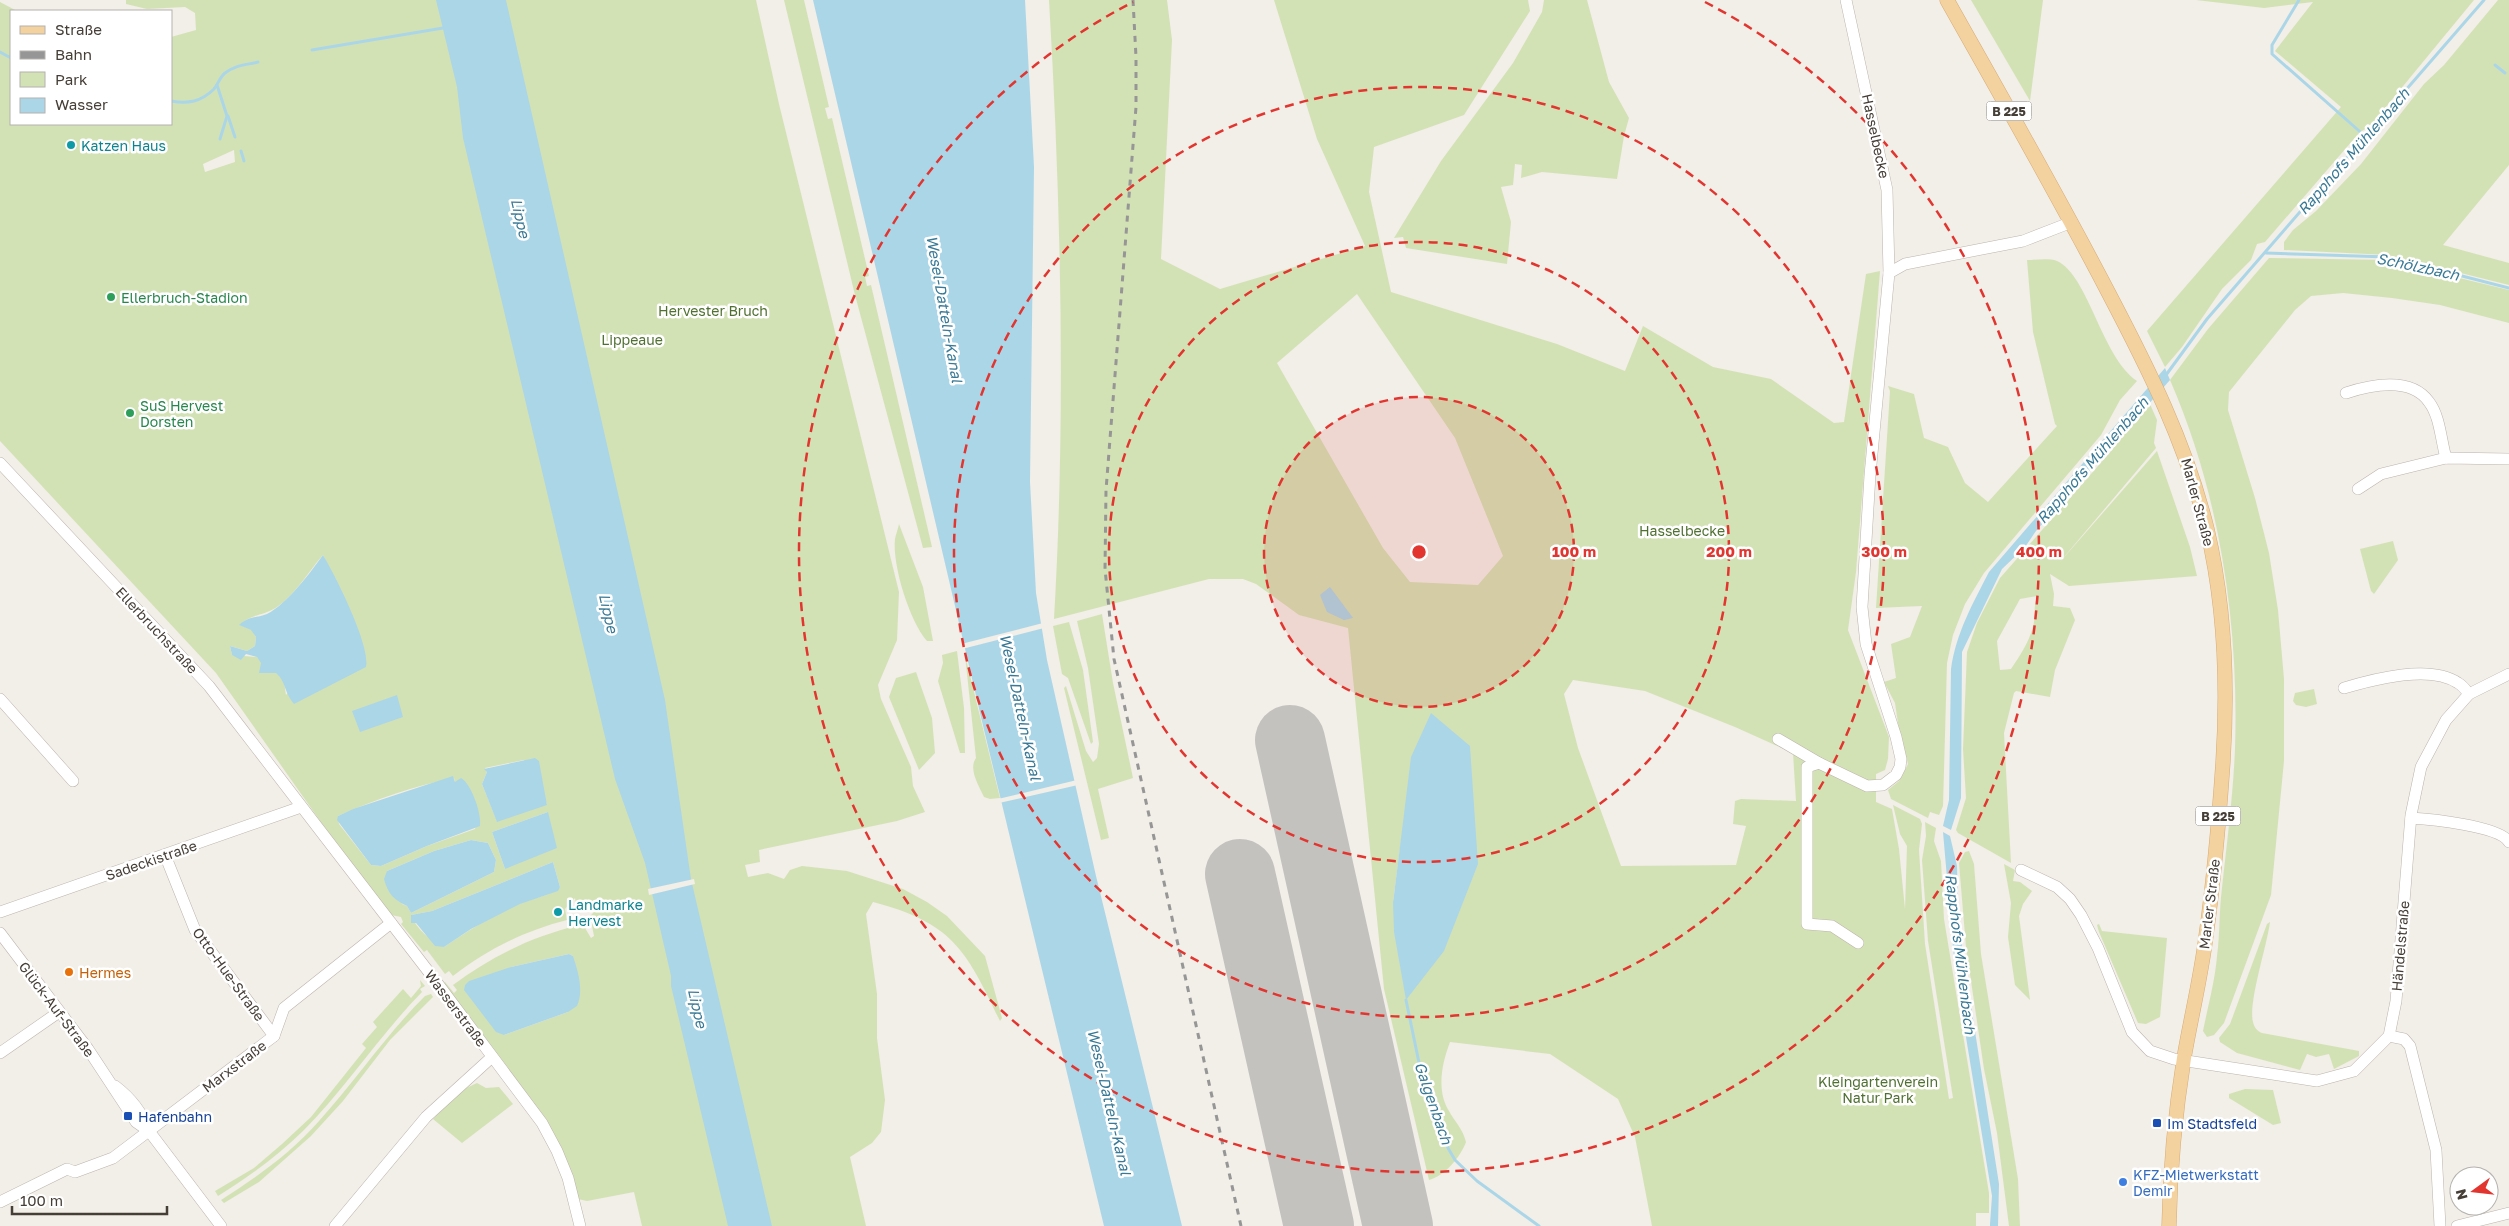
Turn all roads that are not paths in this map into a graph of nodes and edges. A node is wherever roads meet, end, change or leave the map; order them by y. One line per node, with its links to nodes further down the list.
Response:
1 (1846, 0): 4 (street, Hasselbecke)
2 (1947, 0): 3 (main road, Marler Straße / B 225)
3 (2072, 222): 4 (street); 31 (main road, Marler Straße / B 225)
4 (1889, 273): 15 (street, Hasselbecke)
5 (2346, 393): 6 (street)
6 (2446, 458): 7 (street); 9 (street)
7 (2509, 459)
8 (0, 463): 17 (street, Ellerbruchstraße)
9 (2358, 489)
10 (2509, 674): 12 (street, Händelstraße)
11 (2344, 688): 12 (street)
12 (2469, 694): 18 (street, Händelstraße)
13 (0, 699): 16 (street)
14 (1778, 739): 15 (street, Hasselbecke)
15 (1819, 763): 25 (street)
16 (73, 781)
17 (302, 807): 20 (street, Sadeckistraße); 23 (street, Wasserstraße)
18 (2411, 818): 19 (street); 28 (street, Händelstraße)
19 (2509, 842)
20 (165, 855): 22 (street, Sadeckistraße); 27 (street, Otto-Hue-Straße)
21 (2021, 870): 31 (street)
22 (0, 912)
23 (391, 923): 27 (street, Marxstraße); 30 (street, Wasserstraße)
24 (0, 933): 26 (street, Glück-Auf-Straße)
25 (1858, 943)
26 (59, 1012): 29 (street); 32 (street, Glück-Auf-Straße)
27 (274, 1036): 32 (street, Marxstraße)
28 (2389, 1036): 31 (street); 39 (street)
29 (0, 1053)
30 (492, 1057): 36 (street); 37 (street, Wasserstraße)
31 (2184, 1060): 38 (main road, Marler Straße / B 225)
32 (149, 1131): 33 (street, Marxstraße); 35 (street, Glück-Auf-Straße)
33 (0, 1202)
34 (2509, 1213): 40 (street)
35 (221, 1226)
36 (336, 1226)
37 (580, 1226)
38 (2169, 1226)
39 (2440, 1226)
40 (2457, 1226)

